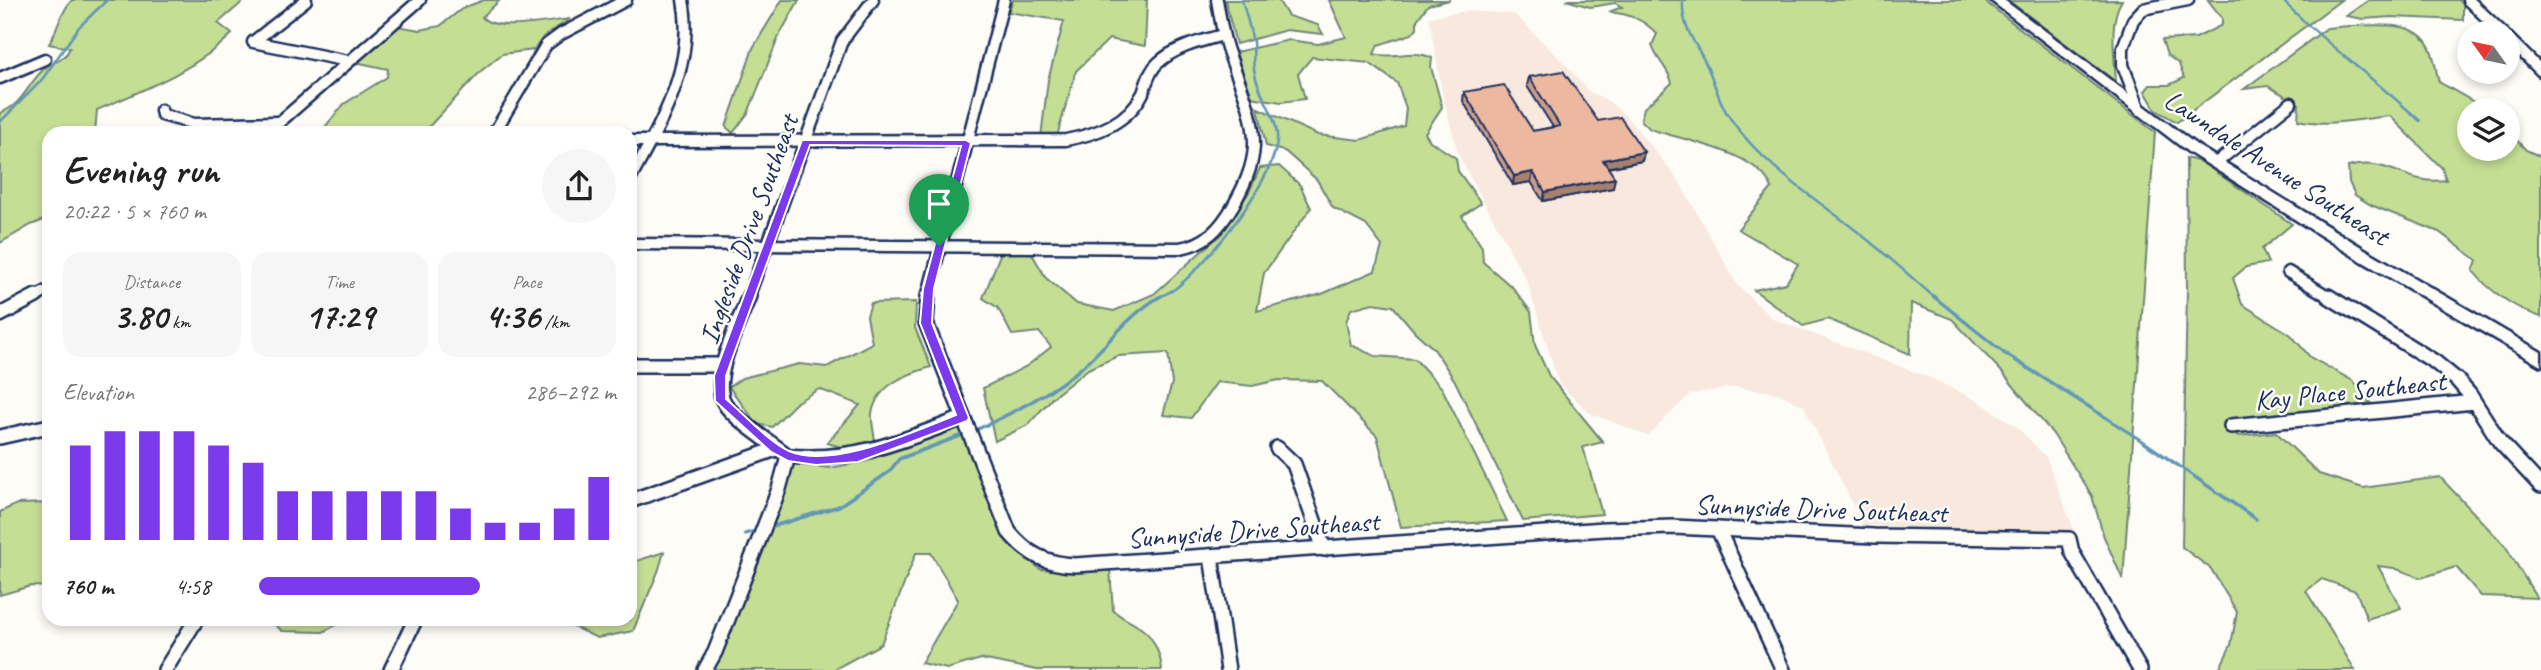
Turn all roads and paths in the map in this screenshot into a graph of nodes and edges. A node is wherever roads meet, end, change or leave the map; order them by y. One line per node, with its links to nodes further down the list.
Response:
1 (306, 0): 15 (street)
2 (420, 0): 15 (street)
3 (626, 0): 23 (street)
4 (682, 0): 25 (street)
5 (873, 0): 26 (street, Ingleside Drive Southeast)
6 (1004, 0): 27 (street, Sunnyside Drive Southeast)
7 (1217, 0): 12 (street)
8 (1996, 0): 20 (street, Lawndale Avenue Southeast)
9 (2188, 0): 20 (street)
10 (2468, 0): 11 (street)
11 (2490, 21)
12 (1223, 35): 27 (street); 32 (street)
13 (2520, 50): 16 (street)
14 (45, 59): 17 (street)
15 (348, 61): 21 (street)
16 (2541, 71)
17 (0, 78)
18 (2291, 103): 28 (street)
19 (161, 110): 21 (street)
20 (2140, 110): 28 (street, Lawndale Avenue Southeast)
21 (277, 122): 22 (street)
22 (273, 126)
23 (498, 126)
24 (637, 141): 25 (street)
25 (650, 141): 26 (street); 29 (street)
26 (806, 142): 27 (street); 31 (street, Ingleside Drive Southeast)
27 (966, 143): 32 (street, Sunnyside Drive Southeast)
28 (2216, 163): 36 (street, Lawndale Avenue Southeast)
29 (637, 166)
30 (637, 244): 31 (street)
31 (768, 245): 32 (street); 38 (street, Ingleside Drive Southeast)
32 (939, 246): 40 (street, Sunnyside Drive Southeast)
33 (2288, 272): 39 (street)
34 (42, 293): 35 (street)
35 (0, 315)
36 (2541, 360)
37 (637, 365): 38 (street)
38 (723, 365): 45 (street, Ingleside Drive Southeast)
39 (2474, 402): 41 (street, Kay Place Southeast); 46 (street)
40 (963, 418): 45 (street); 50 (street, Sunnyside Drive Southeast)
41 (2231, 426)
42 (42, 428): 43 (street)
43 (0, 437)
44 (1277, 448): 49 (street)
45 (783, 458): 47 (street); 55 (street)
46 (2541, 486)
47 (637, 499)
48 (1717, 529): 49 (street, Sunnyside Drive Southeast); 57 (street); 58 (street, Sunnyside Drive Southeast)
49 (1324, 548): 50 (street, Sunnyside Drive Southeast)
50 (1211, 556): 56 (street)
51 (192, 626): 53 (street)
52 (412, 626): 54 (street)
53 (165, 670)
54 (391, 670)
55 (705, 670)
56 (1228, 670)
57 (1783, 670)
58 (2140, 670)

